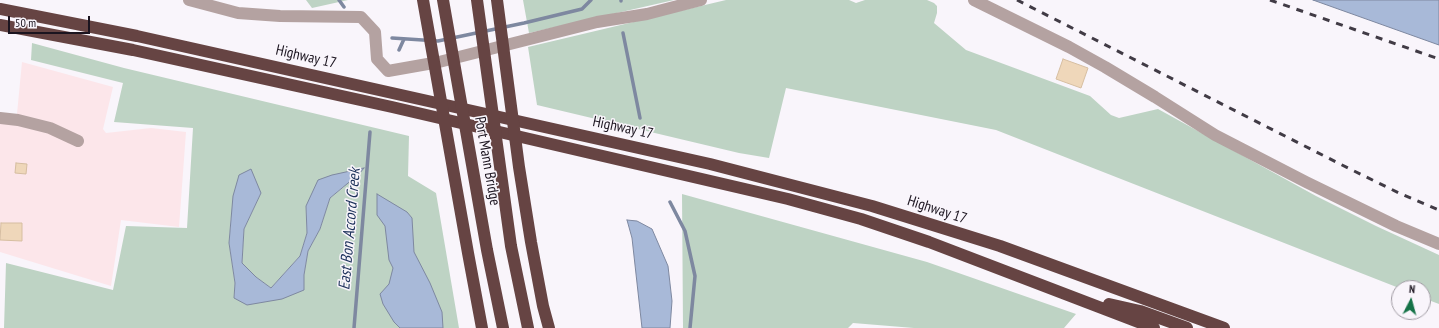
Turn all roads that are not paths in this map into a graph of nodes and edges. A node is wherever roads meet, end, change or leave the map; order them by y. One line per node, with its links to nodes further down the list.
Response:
1 (189, 0): 6 (lane)
2 (423, 0): 14 (highway, bridge)
3 (442, 0): 15 (highway, Port Mann Bridge, bridge)
4 (477, 0): 16 (highway, Port Mann Bridge, bridge)
5 (496, 0): 17 (highway, bridge)
6 (700, 0)
7 (974, 0): 12 (lane)
8 (0, 9): 20 (highway, Highway 17)
9 (0, 25): 13 (highway, Highway 17)
10 (0, 118): 11 (lane)
11 (78, 141)
12 (1439, 244)
13 (1073, 297): 18 (highway, Highway 17); 19 (highway)
14 (482, 328)
15 (503, 328)
16 (528, 328)
17 (549, 328)
18 (1154, 328)
19 (1187, 328)
20 (1224, 328)

